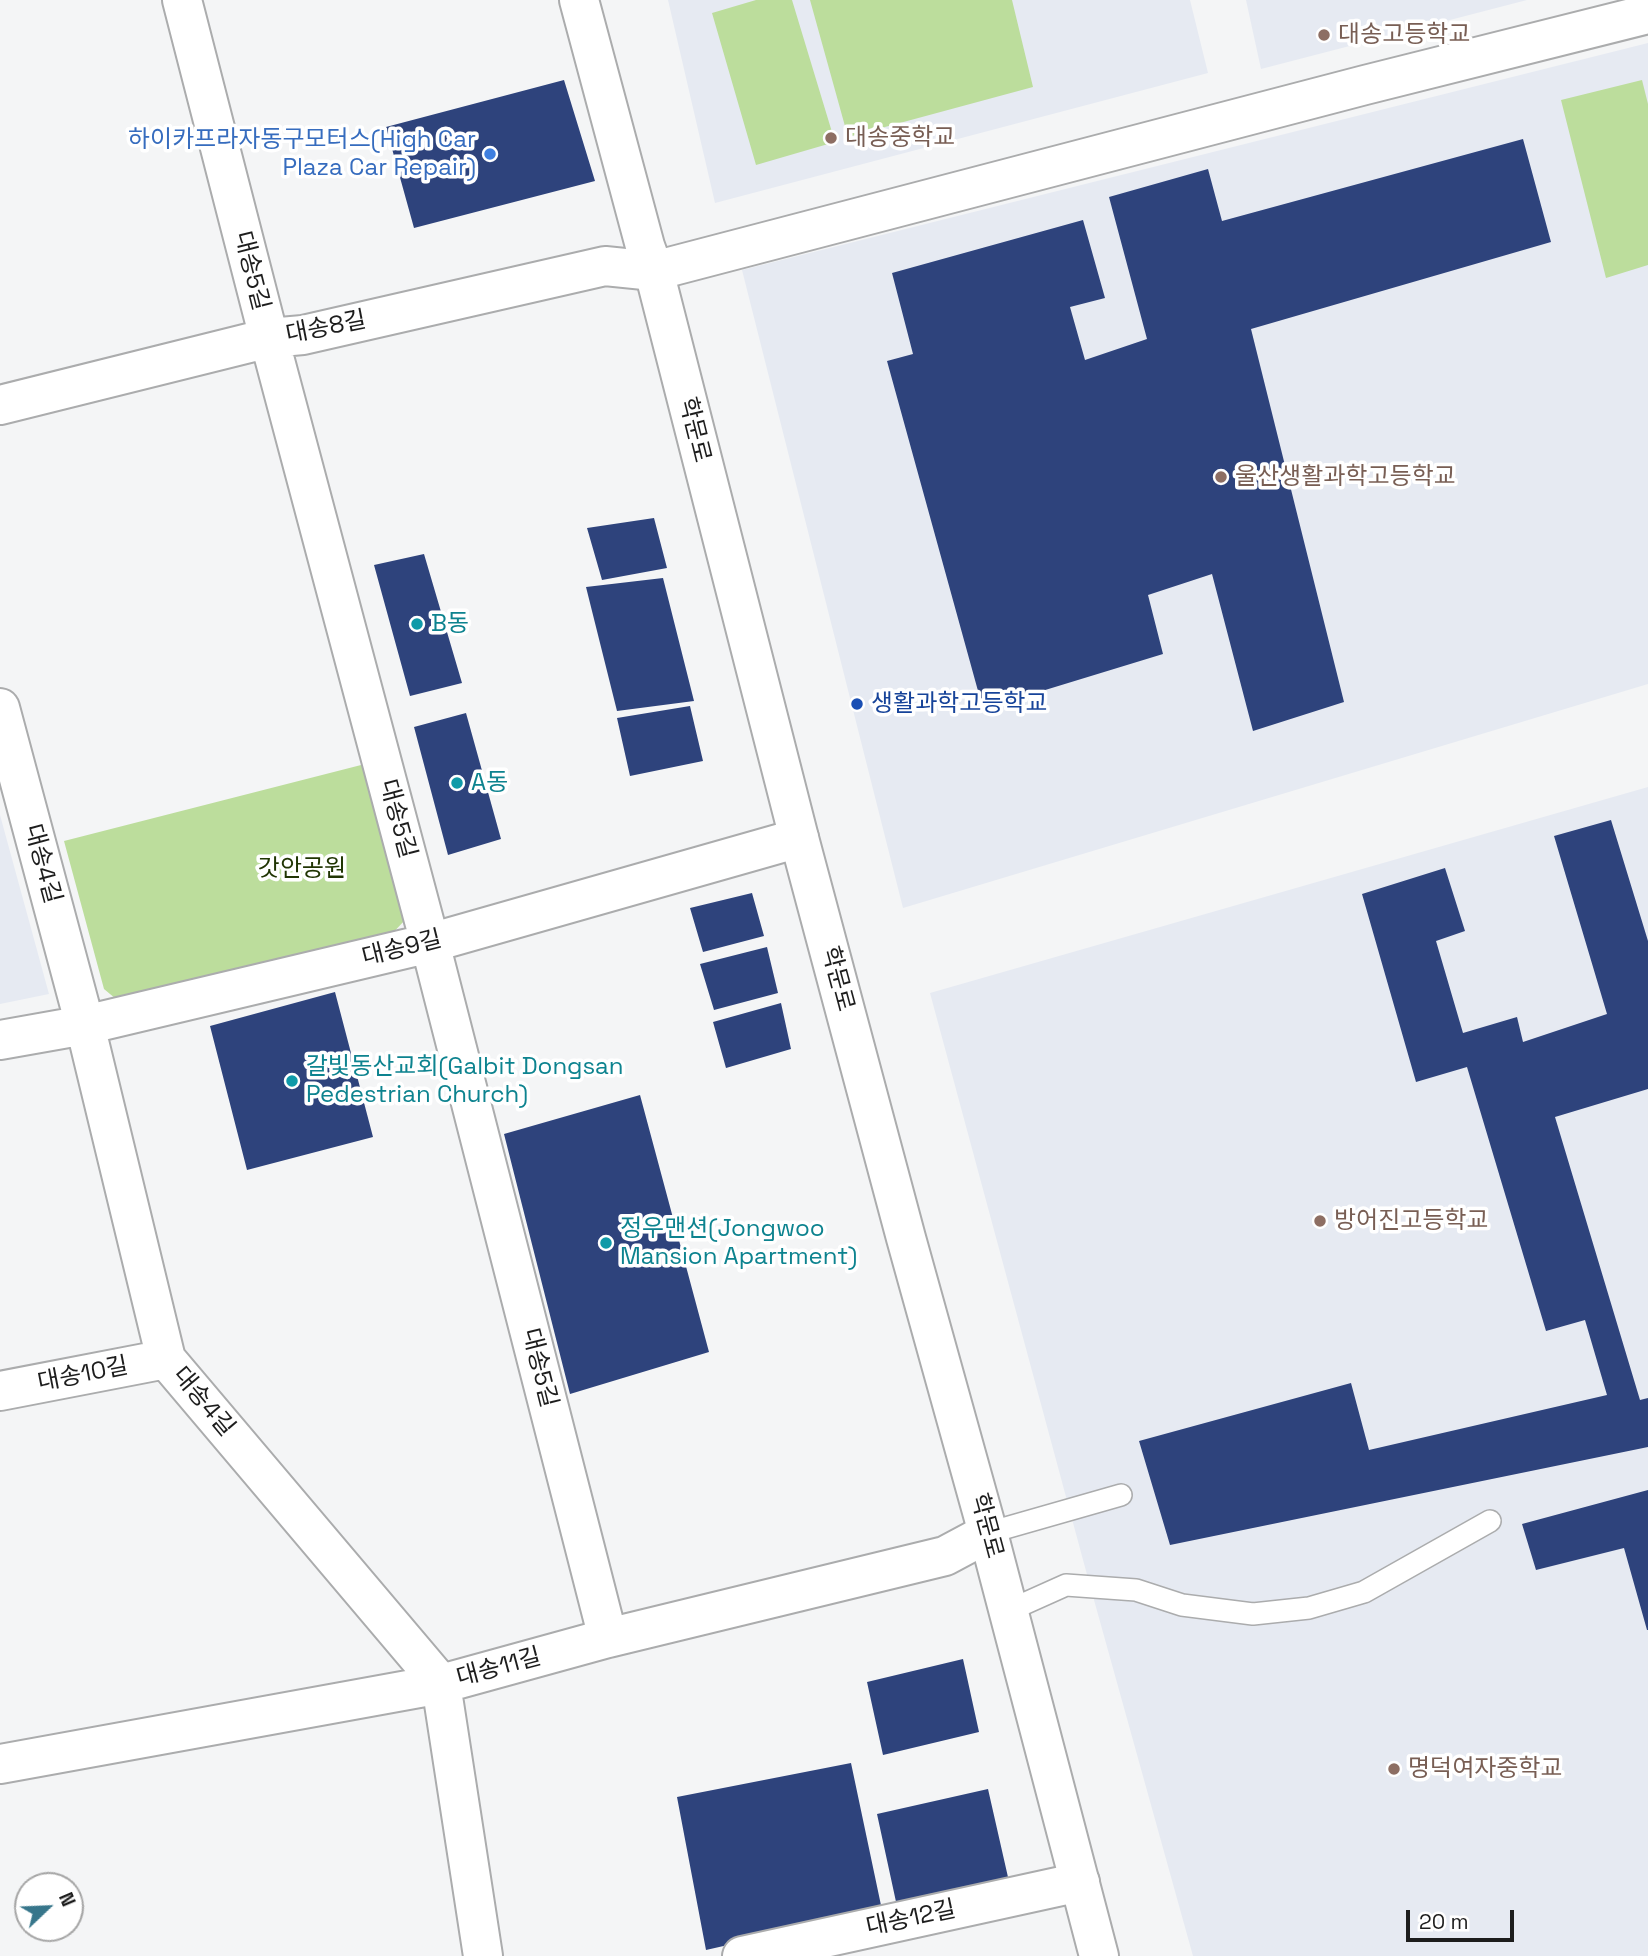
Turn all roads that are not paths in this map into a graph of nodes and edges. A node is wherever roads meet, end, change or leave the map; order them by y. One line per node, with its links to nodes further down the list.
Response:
1 (182, 0): 5 (street, 대송5길)
2 (579, 0): 4 (street, 학문로)
3 (1648, 14): 4 (street)
4 (654, 271): 5 (street, 대송8길); 8 (street, 학문로)
5 (269, 338): 6 (street, 대송8길); 9 (street, 대송5길)
6 (0, 405)
7 (0, 708): 10 (street, 대송4길)
8 (799, 838): 9 (street, 대송9길); 16 (street, 학문로)
9 (430, 943): 10 (street, 대송9길); 18 (street, 대송5길)
10 (85, 1025): 11 (street, 대송9길); 12 (street, 대송4길)
11 (0, 1040)
12 (166, 1359): 13 (street, 대송10길); 19 (street, 대송4길)
13 (0, 1391)
14 (1121, 1495): 16 (lane)
15 (1490, 1521): 17 (lane)
16 (988, 1533): 17 (street, 학문로); 18 (street, 대송11길)
17 (1008, 1611): 21 (street, 학문로)
18 (608, 1638): 19 (street, 대송11길)
19 (441, 1684): 20 (street, 대송11길); 22 (street)
20 (0, 1764)
21 (1080, 1882): 23 (street, 대송12길); 24 (street, 학문로)
22 (483, 1956)
23 (742, 1956)
24 (1099, 1956)

